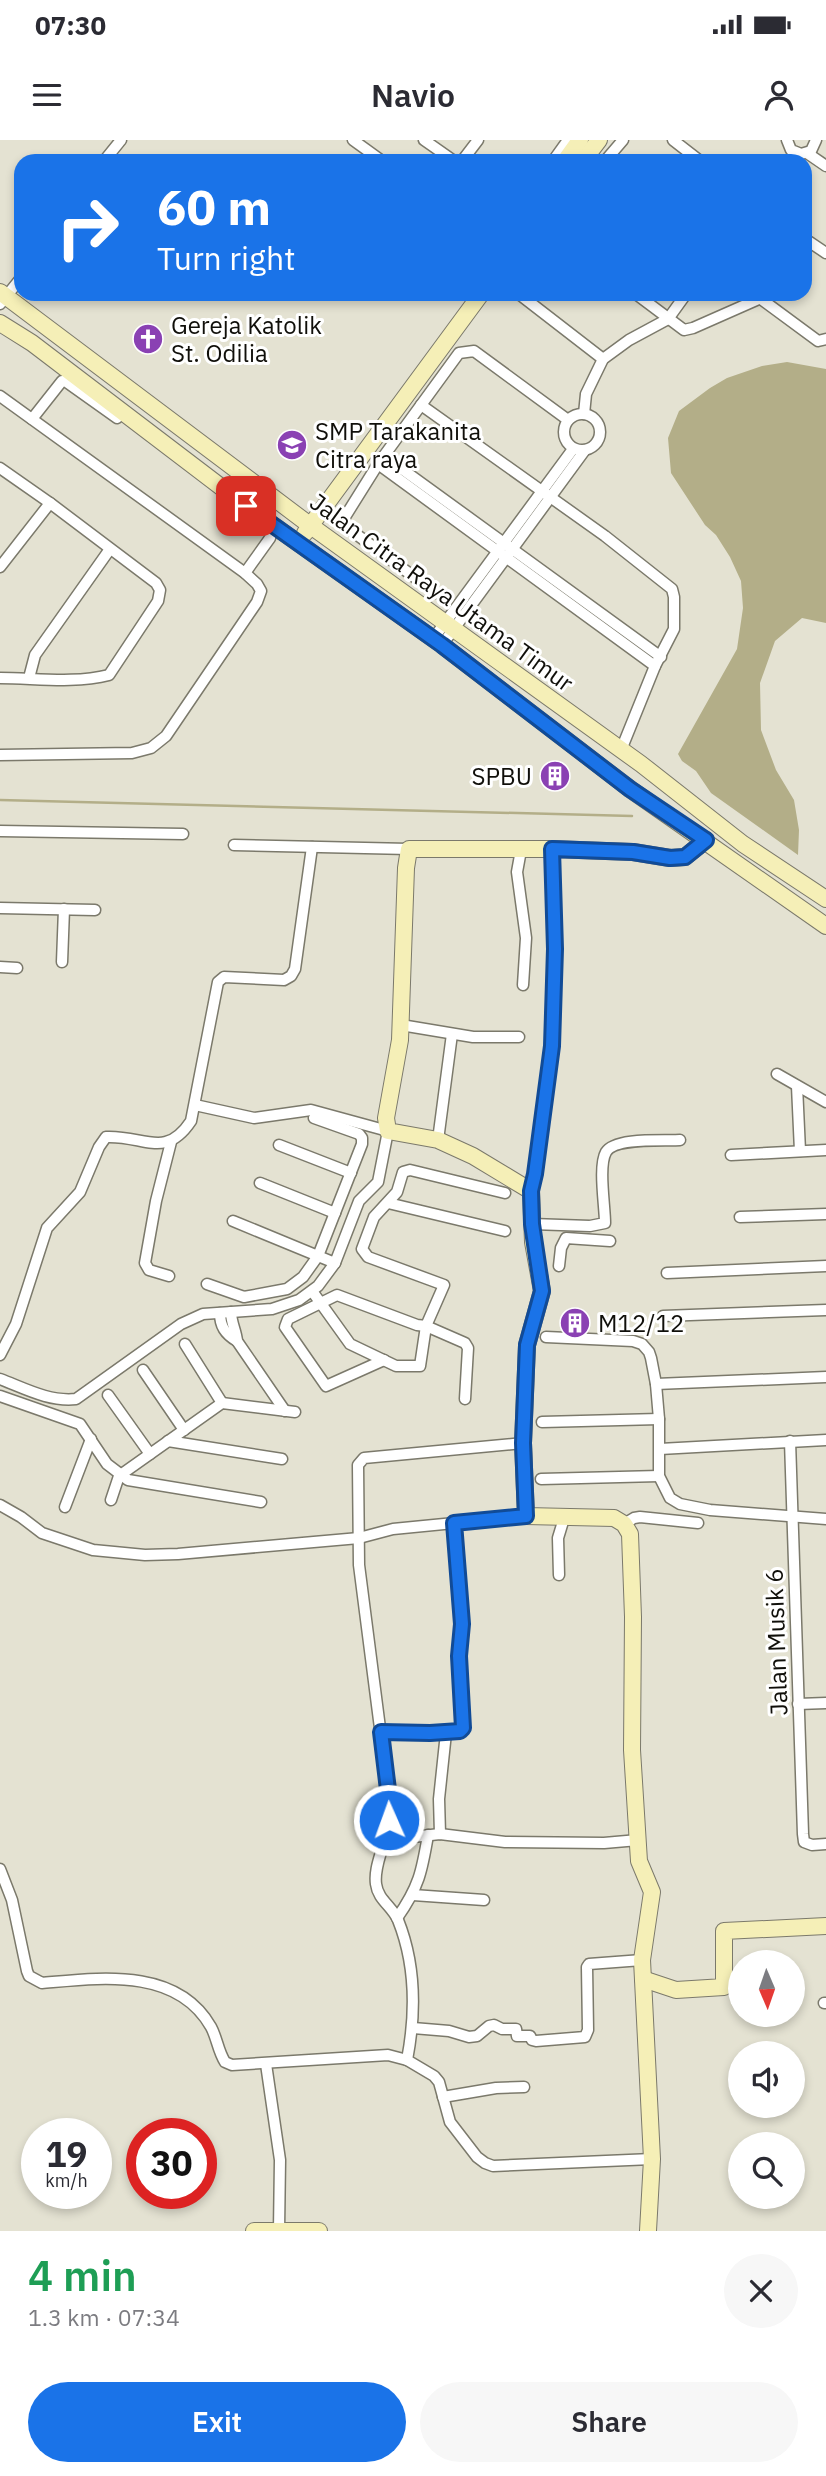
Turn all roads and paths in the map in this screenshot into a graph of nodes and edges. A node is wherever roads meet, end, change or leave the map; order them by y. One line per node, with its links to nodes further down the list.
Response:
1 (121, 140): 12 (street)
2 (353, 140): 13 (street)
3 (424, 140): 14 (street)
4 (478, 140): 15 (street)
5 (599, 140): 16 (street)
6 (623, 140): 17 (street)
7 (673, 140): 18 (street)
8 (787, 140): 11 (street)
9 (817, 140): 10 (street); 11 (street)
10 (826, 146)
11 (807, 153)
12 (110, 154)
13 (372, 154)
14 (444, 154)
15 (467, 154)
16 (588, 154)
17 (611, 154)
18 (691, 154)
19 (2, 298): 31 (street, Jalan Citra Raya Utama Timur)
20 (476, 301): 42 (street)
21 (528, 301): 29 (street)
22 (645, 301): 26 (street)
23 (681, 301): 26 (street)
24 (748, 301): 26 (street)
25 (765, 301): 28 (street)
26 (668, 319): 29 (street)
27 (0, 323): 34 (street, Jalan Citra Raya Utama Timur)
28 (826, 339)
29 (603, 359): 33 (street)
30 (0, 396): 35 (street)
31 (143, 400): 34 (street); 42 (street, Jalan Citra Raya Utama Timur)
32 (421, 405): 36 (street); 38 (street); 40 (street)
33 (584, 414): 36 (street); 37 (street)
34 (130, 417): 43 (street, Jalan Citra Raya Utama Timur)
35 (32, 419): 47 (street); 47 (street)
36 (568, 420): 37 (street)
37 (579, 450): 40 (street)
38 (381, 460): 45 (street); 48 (street)
39 (0, 468): 41 (street)
40 (546, 495): 45 (street); 51 (street)
41 (50, 503): 44 (street); 46 (street)
42 (311, 526): 43 (street); 49 (street, Jalan Citra Raya Utama Timur)
43 (296, 543): 50 (street, Jalan Citra Raya Utama Timur)
44 (110, 549): 53 (street); 53 (street)
45 (505, 550): 49 (street); 51 (street)
46 (0, 567)
47 (244, 573): 57 (street)
48 (436, 593)
49 (449, 626): 50 (street); 54 (street, Jalan Citra Raya Utama Timur)
50 (437, 642): 55 (street, Jalan Citra Raya Utama Timur)
51 (658, 662): 56 (street)
52 (0, 678): 53 (street)
53 (29, 678)
54 (562, 707): 55 (street); 56 (street, Jalan Citra Raya Utama Timur)
55 (548, 727): 60 (street, Jalan Citra Raya Utama Timur)
56 (621, 750): 66 (street, Jalan Citra Raya Utama Timur)
57 (0, 755)
58 (0, 831): 59 (street)
59 (183, 834)
60 (706, 840): 64 (street); 70 (street, Jalan Citra Raya Utama Timur)
61 (234, 845): 62 (street)
62 (312, 847): 63 (street); 81 (street)
63 (409, 849): 65 (street); 75 (street)
64 (552, 849): 65 (street); 93 (street)
65 (522, 850): 74 (street)
66 (826, 899)
67 (0, 908): 68 (street)
68 (64, 909): 69 (street); 71 (street)
69 (95, 910)
70 (825, 922)
71 (62, 962)
72 (0, 967): 73 (street)
73 (17, 968)
74 (523, 985)
75 (401, 1025): 76 (street); 83 (street)
76 (452, 1034): 77 (street); 84 (street)
77 (519, 1037)
78 (777, 1074): 79 (street)
79 (797, 1086): 80 (street); 89 (street)
80 (826, 1102)
81 (195, 1105): 83 (street); 86 (street)
82 (314, 1118): 91 (street)
83 (388, 1131): 84 (street); 104 (street)
84 (438, 1140): 93 (street)
85 (680, 1140): 100 (street)
86 (171, 1142): 108 (street); 118 (street)
87 (279, 1145): 91 (street)
88 (826, 1150): 89 (street)
89 (800, 1151): 90 (street)
90 (731, 1155)
91 (351, 1174): 96 (street)
92 (260, 1182): 96 (street)
93 (531, 1191): 100 (street)
94 (505, 1193): 95 (street)
95 (388, 1203): 101 (street); 115 (street)
96 (335, 1213): 103 (street)
97 (826, 1214): 98 (street)
98 (740, 1217)
99 (233, 1221): 103 (street)
100 (532, 1224): 105 (street)
101 (505, 1231)
102 (610, 1241): 105 (street)
103 (318, 1256): 104 (street); 109 (street)
104 (335, 1263): 110 (street)
105 (537, 1265): 135 (street)
106 (826, 1266): 107 (street)
107 (667, 1273)
108 (169, 1276)
109 (207, 1284)
110 (312, 1291): 111 (street); 113 (street)
111 (321, 1303): 115 (street); 119 (street); 119 (street)
112 (826, 1310): 114 (street)
113 (225, 1312): 122 (street); 127 (street)
114 (663, 1316)
115 (426, 1326): 119 (street); 126 (street)
116 (546, 1337): 123 (street)
117 (185, 1343): 127 (street)
118 (0, 1355)
119 (384, 1360)
120 (143, 1370): 130 (street)
121 (826, 1377): 123 (street)
122 (0, 1379)
123 (656, 1384): 128 (street)
124 (108, 1395): 137 (street)
125 (0, 1396): 131 (street)
126 (465, 1399)
127 (222, 1403): 130 (street)
128 (659, 1419): 129 (street); 136 (street)
129 (542, 1422)
130 (184, 1430): 133 (street)
131 (91, 1439): 139 (street); 145 (street)
132 (826, 1440): 134 (street)
133 (168, 1441): 137 (street); 138 (street)
134 (790, 1441): 136 (street); 148 (street, Jalan Musik 6)
135 (523, 1443): 147 (street); 153 (street)
136 (660, 1449): 140 (street)
137 (150, 1454): 139 (street)
138 (282, 1459)
139 (119, 1476): 142 (street); 143 (street)
140 (659, 1476): 141 (street); 148 (street)
141 (541, 1479)
142 (111, 1500)
143 (261, 1502)
144 (0, 1505): 153 (street)
145 (65, 1507)
146 (565, 1515): 147 (street); 152 (street); 154 (street)
147 (526, 1516): 150 (street)
148 (793, 1518): 149 (street); 156 (street, Jalan Musik 6)
149 (826, 1519)
150 (454, 1523): 153 (street); 158 (street)
151 (698, 1523): 152 (street)
152 (624, 1524): 162 (street)
153 (359, 1538): 157 (street)
154 (559, 1576)
155 (826, 1703): 156 (street)
156 (798, 1704): 163 (street, Jalan Musik 6)
157 (381, 1732): 158 (street); 161 (street)
158 (446, 1733): 159 (street)
159 (440, 1834): 160 (street); 162 (street)
160 (428, 1835): 161 (street); 165 (street)
161 (385, 1840): 167 (street)
162 (638, 1840): 169 (street)
163 (826, 1844)
164 (0, 1869): 173 (street)
165 (414, 1895): 166 (street); 167 (street)
166 (484, 1900)
167 (397, 1918): 171 (street)
168 (826, 1926): 170 (street)
169 (642, 1960): 170 (street); 171 (street)
170 (643, 1979): 176 (street)
171 (413, 2028): 172 (street)
172 (407, 2060): 173 (street); 175 (street)
173 (266, 2064): 177 (street)
174 (524, 2087): 175 (street)
175 (443, 2097): 176 (street)
176 (652, 2159): 180 (street)
177 (279, 2230): 178 (street); 179 (street)
178 (254, 2231)
179 (319, 2231)
180 (648, 2231)

